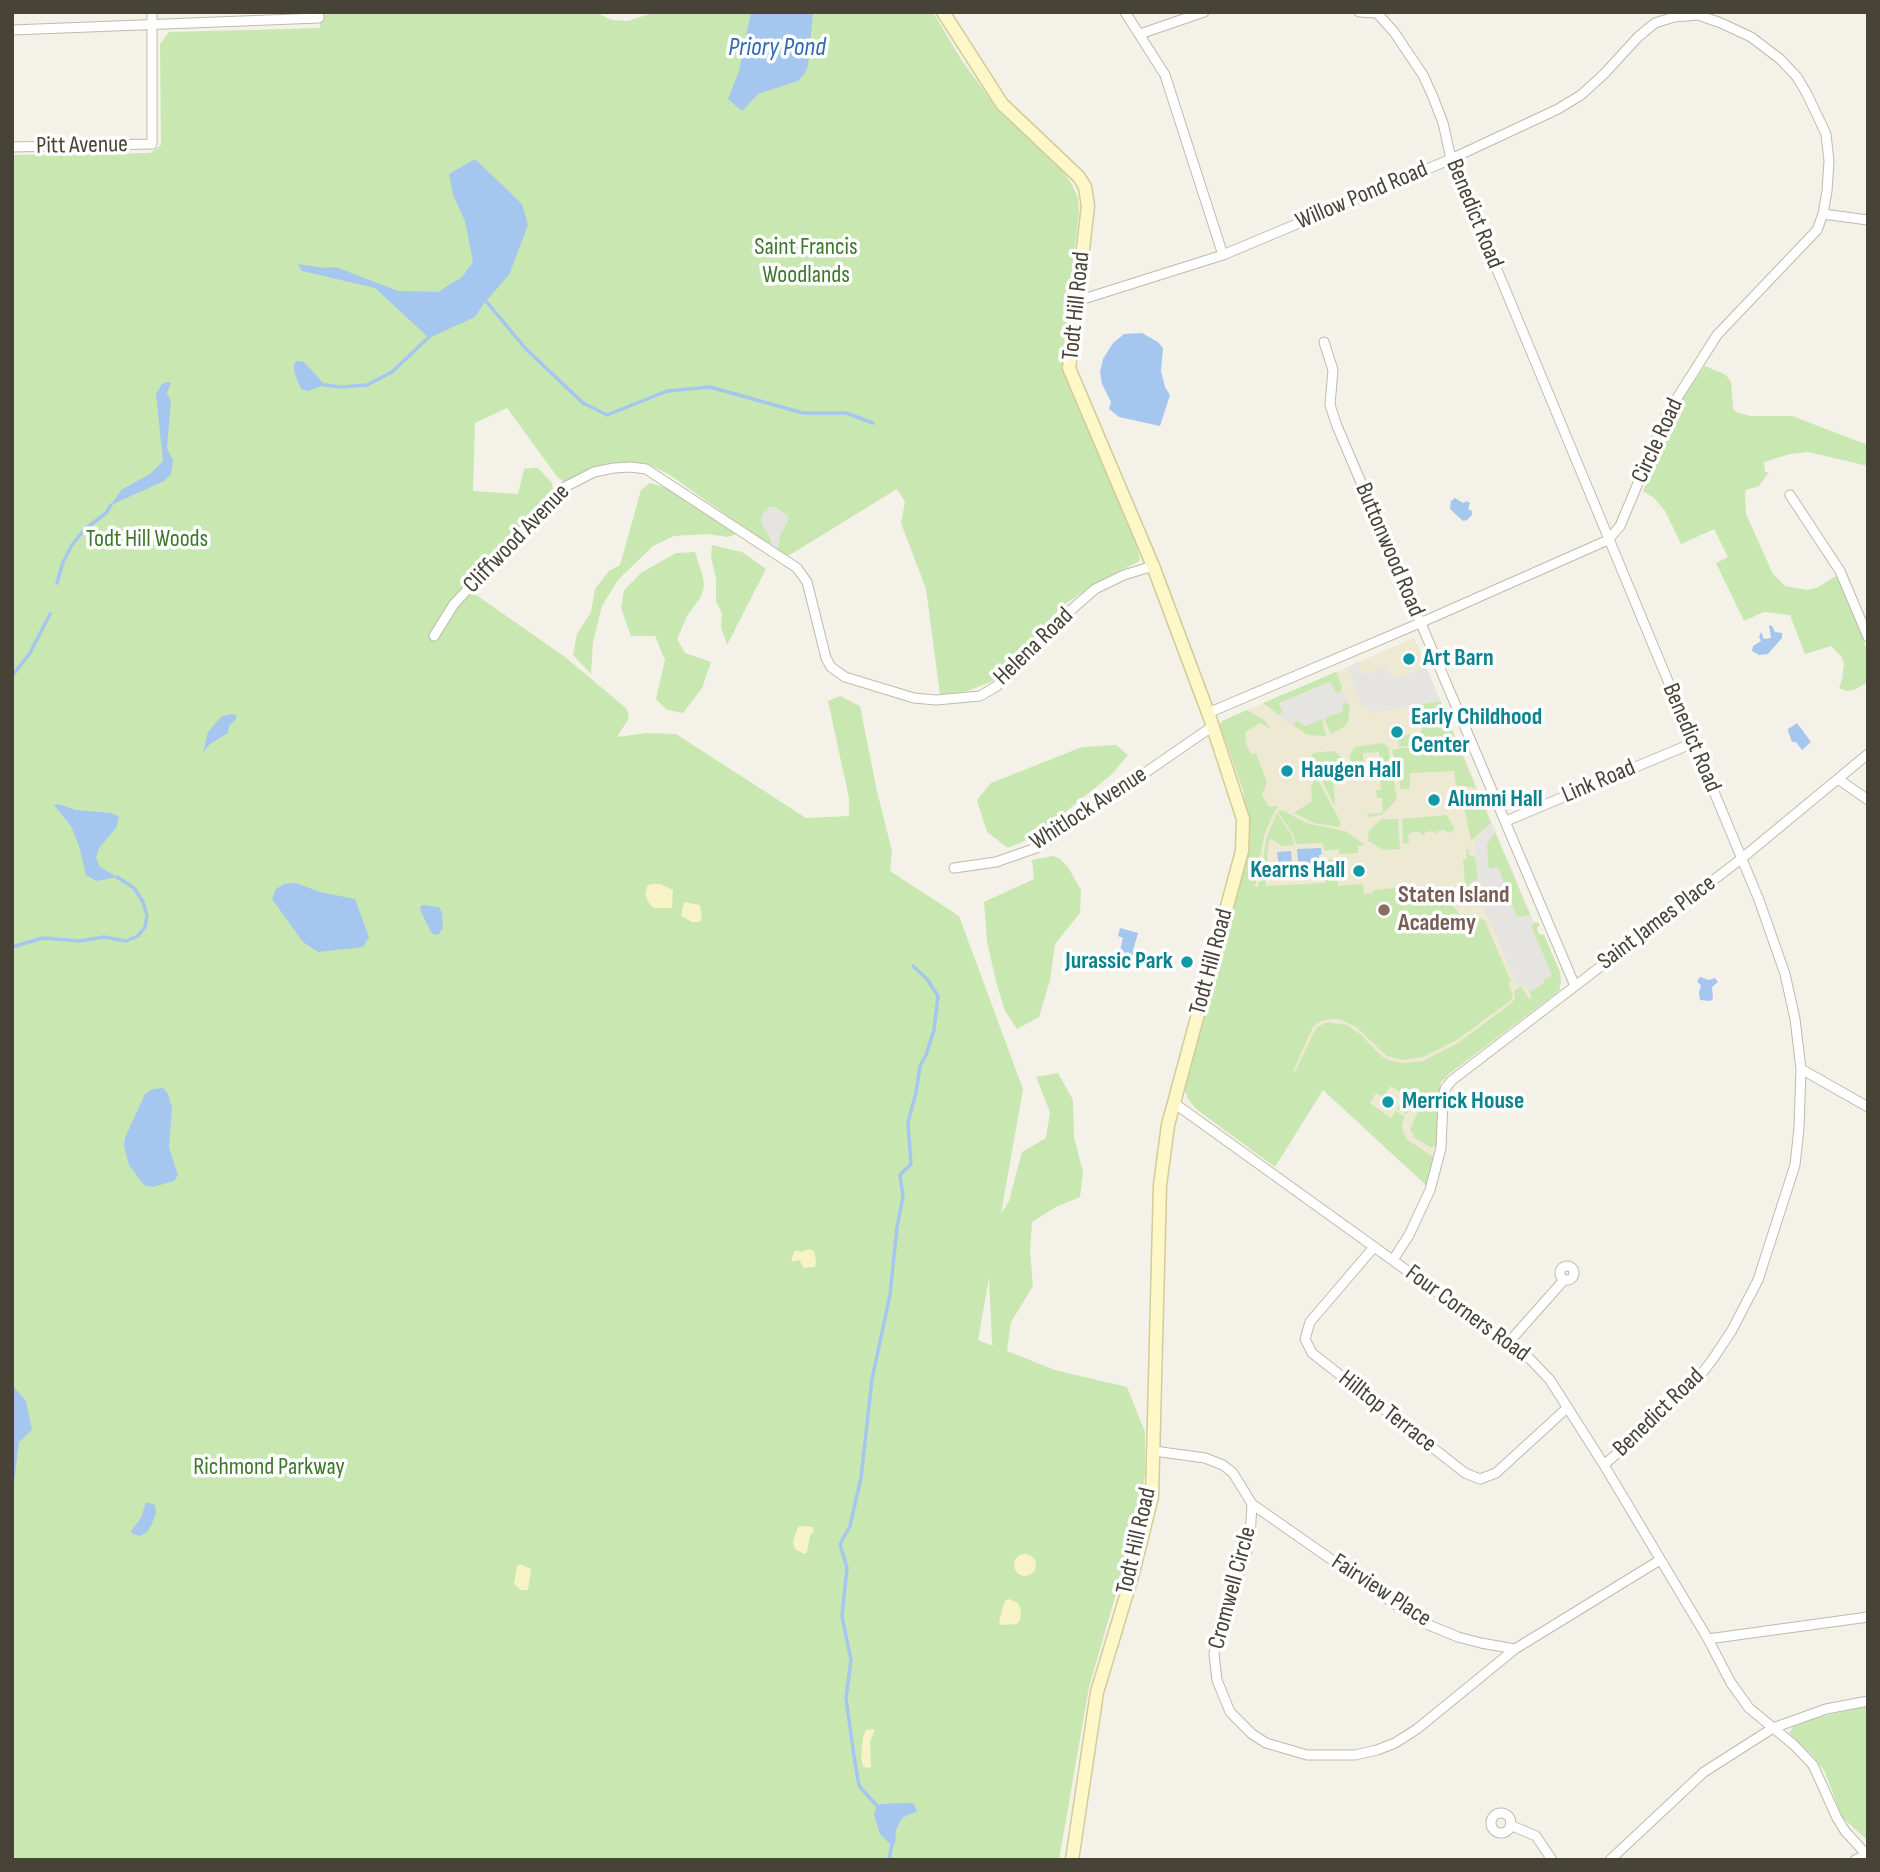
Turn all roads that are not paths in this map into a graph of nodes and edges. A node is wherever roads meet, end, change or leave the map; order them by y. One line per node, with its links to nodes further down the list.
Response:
1 (152, 12): 9 (street)
2 (943, 12): 17 (street, Todt Hill Road)
3 (1125, 12): 11 (street)
4 (1204, 12): 11 (street)
5 (1359, 12): 6 (street, Benedict Road)
6 (1377, 13): 13 (street, Benedict Road)
7 (1697, 14): 13 (street, Willow Pond Road); 14 (street, Circle Road)
8 (319, 15): 9 (street)
9 (152, 24): 10 (street); 12 (street, Pitt Avenue)
10 (12, 30)
11 (1140, 34): 16 (street)
12 (12, 147)
13 (1451, 159): 16 (street, Willow Pond Road); 20 (street, Benedict Road)
14 (1823, 214): 15 (street); 20 (street, Circle Road)
15 (1868, 220)
16 (1223, 255): 17 (street, Willow Pond Road)
17 (1077, 301): 21 (street, Todt Hill Road)
18 (1324, 342): 23 (street, Buttonwood Road)
19 (1790, 495): 25 (street)
20 (1608, 540): 23 (street); 28 (street, Benedict Road)
21 (1153, 566): 22 (street, Helena Road); 26 (street, Todt Hill Road)
22 (797, 568): 24 (street, Cliffwood Avenue)
23 (1420, 623): 26 (street); 32 (street, Buttonwood Road)
24 (434, 636)
25 (1868, 637)
26 (1208, 713): 27 (street, Todt Hill Road)
27 (1213, 726): 34 (street, Whitlock Avenue); 37 (street, Todt Hill Road)
28 (1693, 743): 32 (street, Link Road); 33 (street, Benedict Road)
29 (1868, 754): 30 (street, Saint James Place)
30 (1838, 779): 31 (street); 33 (street, Saint James Place)
31 (1868, 800)
32 (1506, 821): 35 (street, Buttonwood Road)
33 (1741, 859): 35 (street, Saint James Place); 36 (street, Benedict Road)
34 (954, 868)
35 (1575, 986): 40 (street, Saint James Place)
36 (1801, 1069): 38 (street); 45 (street, Benedict Road)
37 (1174, 1103): 39 (street, Four Corners Road); 44 (street, Todt Hill Road)
38 (1868, 1107)
39 (1374, 1247): 40 (street, Four Corners Road); 43 (street, Hilltop Terrace)
40 (1393, 1260): 42 (street, Four Corners Road)
41 (1564, 1280): 42 (street)
42 (1509, 1342): 43 (street, Four Corners Road)
43 (1567, 1408): 45 (street, Four Corners Road)
44 (1154, 1451): 46 (street, Fairview Place); 55 (street, Todt Hill Road)
45 (1604, 1465): 47 (street, Four Corners Road)
46 (1252, 1504): 50 (street, Fairview Place); 50 (street, Cromwell Circle)
47 (1660, 1560): 49 (street, Four Corners Road); 50 (street)
48 (1868, 1617): 49 (street)
49 (1708, 1639): 52 (street, Four Corners Road)
50 (1515, 1649)
51 (1868, 1701): 52 (street)
52 (1773, 1728): 54 (street, Four Corners Road); 57 (street)
53 (1510, 1825): 56 (street)
54 (1867, 1854): 58 (street)
55 (1072, 1860)
56 (1552, 1860)
57 (1611, 1860)
58 (1855, 1860)

